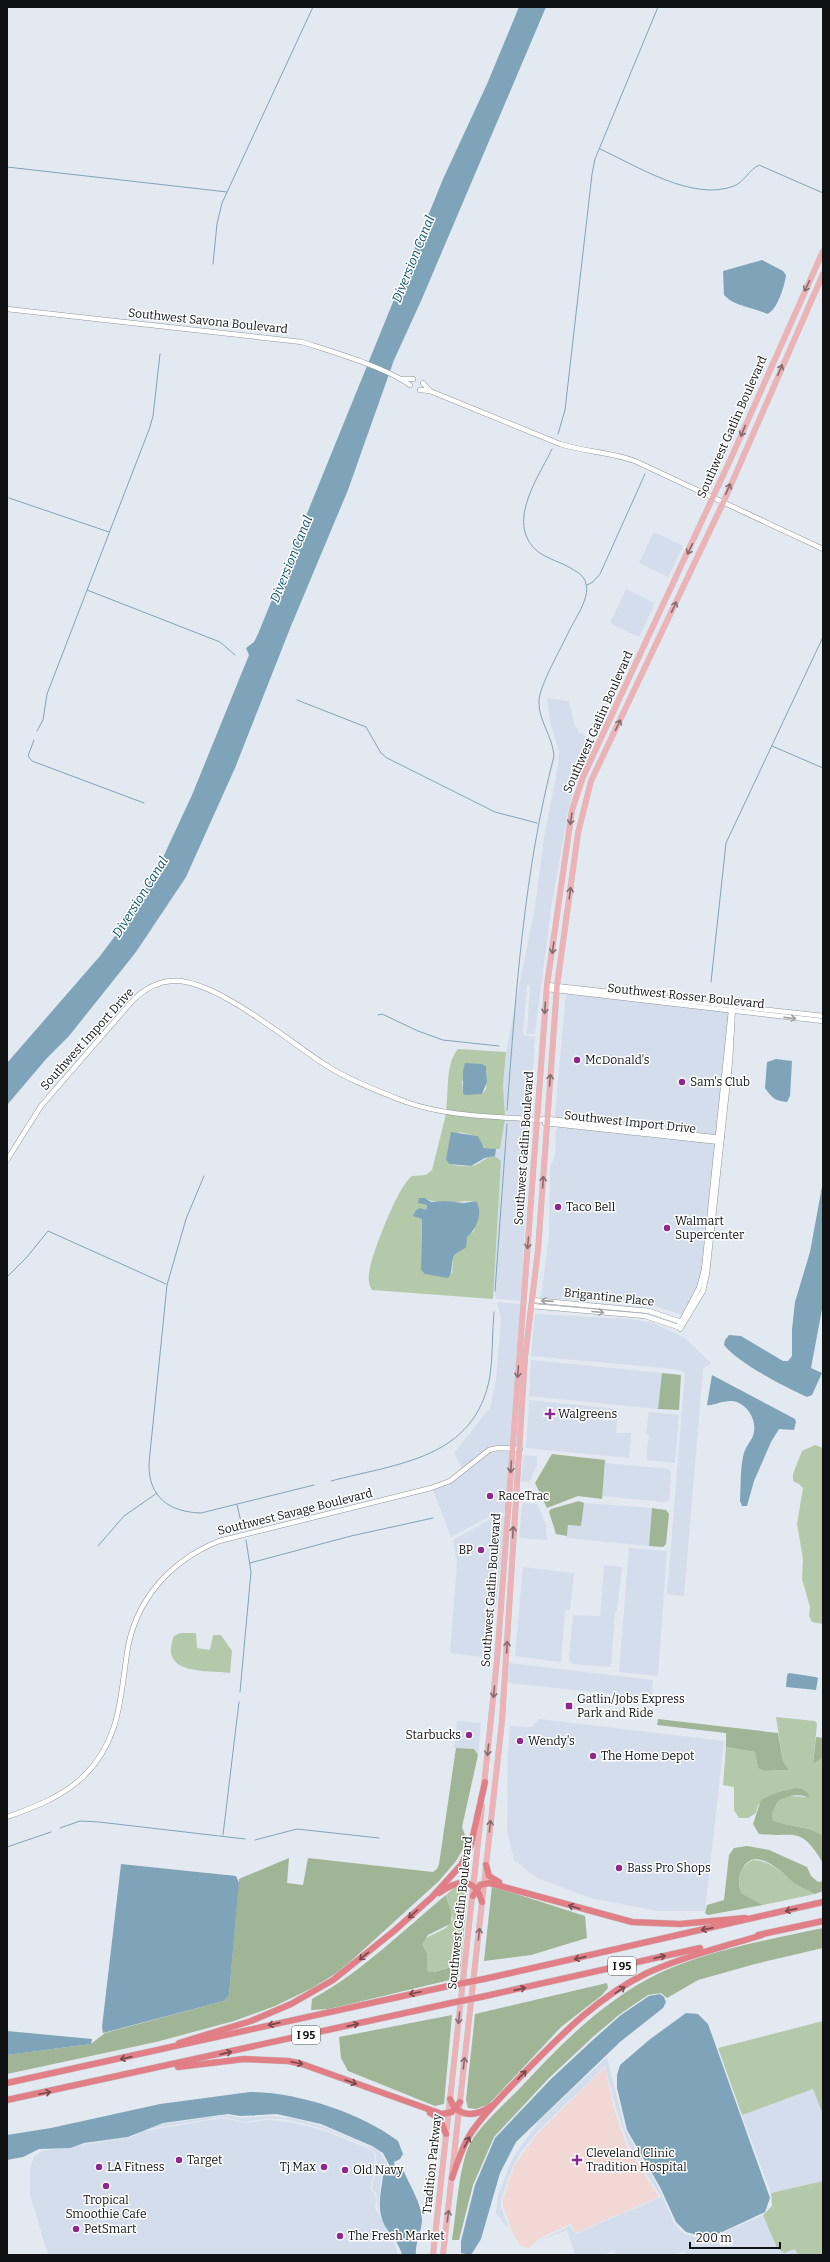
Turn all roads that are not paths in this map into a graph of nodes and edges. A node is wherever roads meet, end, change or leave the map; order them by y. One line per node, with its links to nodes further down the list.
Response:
1 (823, 251): 10 (main road, Southwest Gatlin Boulevard, one-way to 10)
2 (823, 274): 11 (main road, Southwest Gatlin Boulevard, one-way to 2)
3 (7, 309): 4 (street, Southwest Savona Boulevard)
4 (401, 379): 5 (street, Southwest Savona Boulevard); 7 (street, Southwest Savona Boulevard)
5 (413, 379)
6 (423, 383): 9 (street)
7 (410, 385)
8 (420, 390): 9 (street)
9 (430, 391): 10 (street)
10 (714, 497): 11 (street); 13 (main road, Southwest Gatlin Boulevard, one-way to 13)
11 (723, 503): 12 (street); 14 (main road, Southwest Gatlin Boulevard, one-way to 11)
12 (823, 549)
13 (547, 987): 14 (street, Southwest Rosser Boulevard); 19 (main road, Southwest Gatlin Boulevard, one-way to 19)
14 (556, 988): 15 (street, Southwest Rosser Boulevard); 16 (street, Southwest Rosser Boulevard); 20 (main road, Southwest Gatlin Boulevard, one-way to 14)
15 (734, 1006): 16 (street); 17 (street, Southwest Rosser Boulevard)
16 (733, 1011): 18 (street, Southwest Rosser Boulevard, one-way to 18); 21 (street)
17 (823, 1016)
18 (823, 1022)
19 (538, 1120): 20 (street, Southwest Import Drive); 22 (street, Southwest Import Drive); 27 (main road, Southwest Gatlin Boulevard, one-way to 27)
20 (547, 1122): 21 (street, Southwest Import Drive); 23 (main road, Southwest Gatlin Boulevard, one-way to 20)
21 (720, 1140): 25 (street); 26 (street)
22 (7, 1160)
23 (532, 1300): 24 (main road, Southwest Gatlin Boulevard); 25 (street, Brigantine Place, one-way to 23)
24 (531, 1306): 26 (street, Brigantine Place, one-way to 26); 28 (main road, Southwest Gatlin Boulevard)
25 (681, 1322): 26 (street)
26 (679, 1328)
27 (512, 1448): 28 (street, Southwest Savage Boulevard); 29 (main road, Southwest Gatlin Boulevard, one-way to 29); 30 (street, Southwest Savage Boulevard)
28 (520, 1449): 31 (main road, Southwest Gatlin Boulevard, one-way to 28)
29 (485, 1782): 34 (main road, Southwest Gatlin Boulevard); 36 (highway)
30 (7, 1817)
31 (486, 1865): 32 (main road, Southwest Gatlin Boulevard); 33 (highway)
32 (484, 1883): 33 (highway); 34 (highway); 37 (main road, Southwest Gatlin Boulevard)
33 (505, 1885): 39 (highway, one-way to 33)
34 (476, 1887): 35 (highway); 36 (highway); 37 (highway)
35 (473, 1896): 45 (main road, Southwest Gatlin Boulevard, one-way to 45)
36 (432, 1897): 42 (highway, one-way to 42)
37 (482, 1902): 47 (main road, Southwest Gatlin Boulevard, one-way to 37)
38 (823, 1902): 39 (highway, I 95, one-way to 39)
39 (759, 1917): 42 (highway, I 95, one-way to 42, bridge)
40 (823, 1921): 41 (highway, I 95)
41 (762, 1935): 43 (highway, I 95, one-way to 41, bridge); 48 (highway, one-way to 41)
42 (164, 2049): 44 (highway, I 95, one-way to 44)
43 (161, 2068): 46 (highway, I 95, one-way to 43); 49 (highway, one-way to 49)
44 (7, 2083)
45 (450, 2099): 50 (highway); 51 (main road, Tradition Parkway)
46 (7, 2100)
47 (460, 2102): 50 (highway)
48 (495, 2103): 50 (highway); 53 (highway, one-way to 48)
49 (420, 2107): 51 (highway); 52 (highway)
50 (457, 2110): 51 (highway); 53 (main road, Tradition Parkway)
51 (448, 2114): 52 (main road, Tradition Parkway)
52 (446, 2134): 54 (main road, Tradition Parkway)
53 (452, 2178): 55 (main road, Tradition Parkway, one-way to 53)
54 (433, 2255)
55 (443, 2255)

